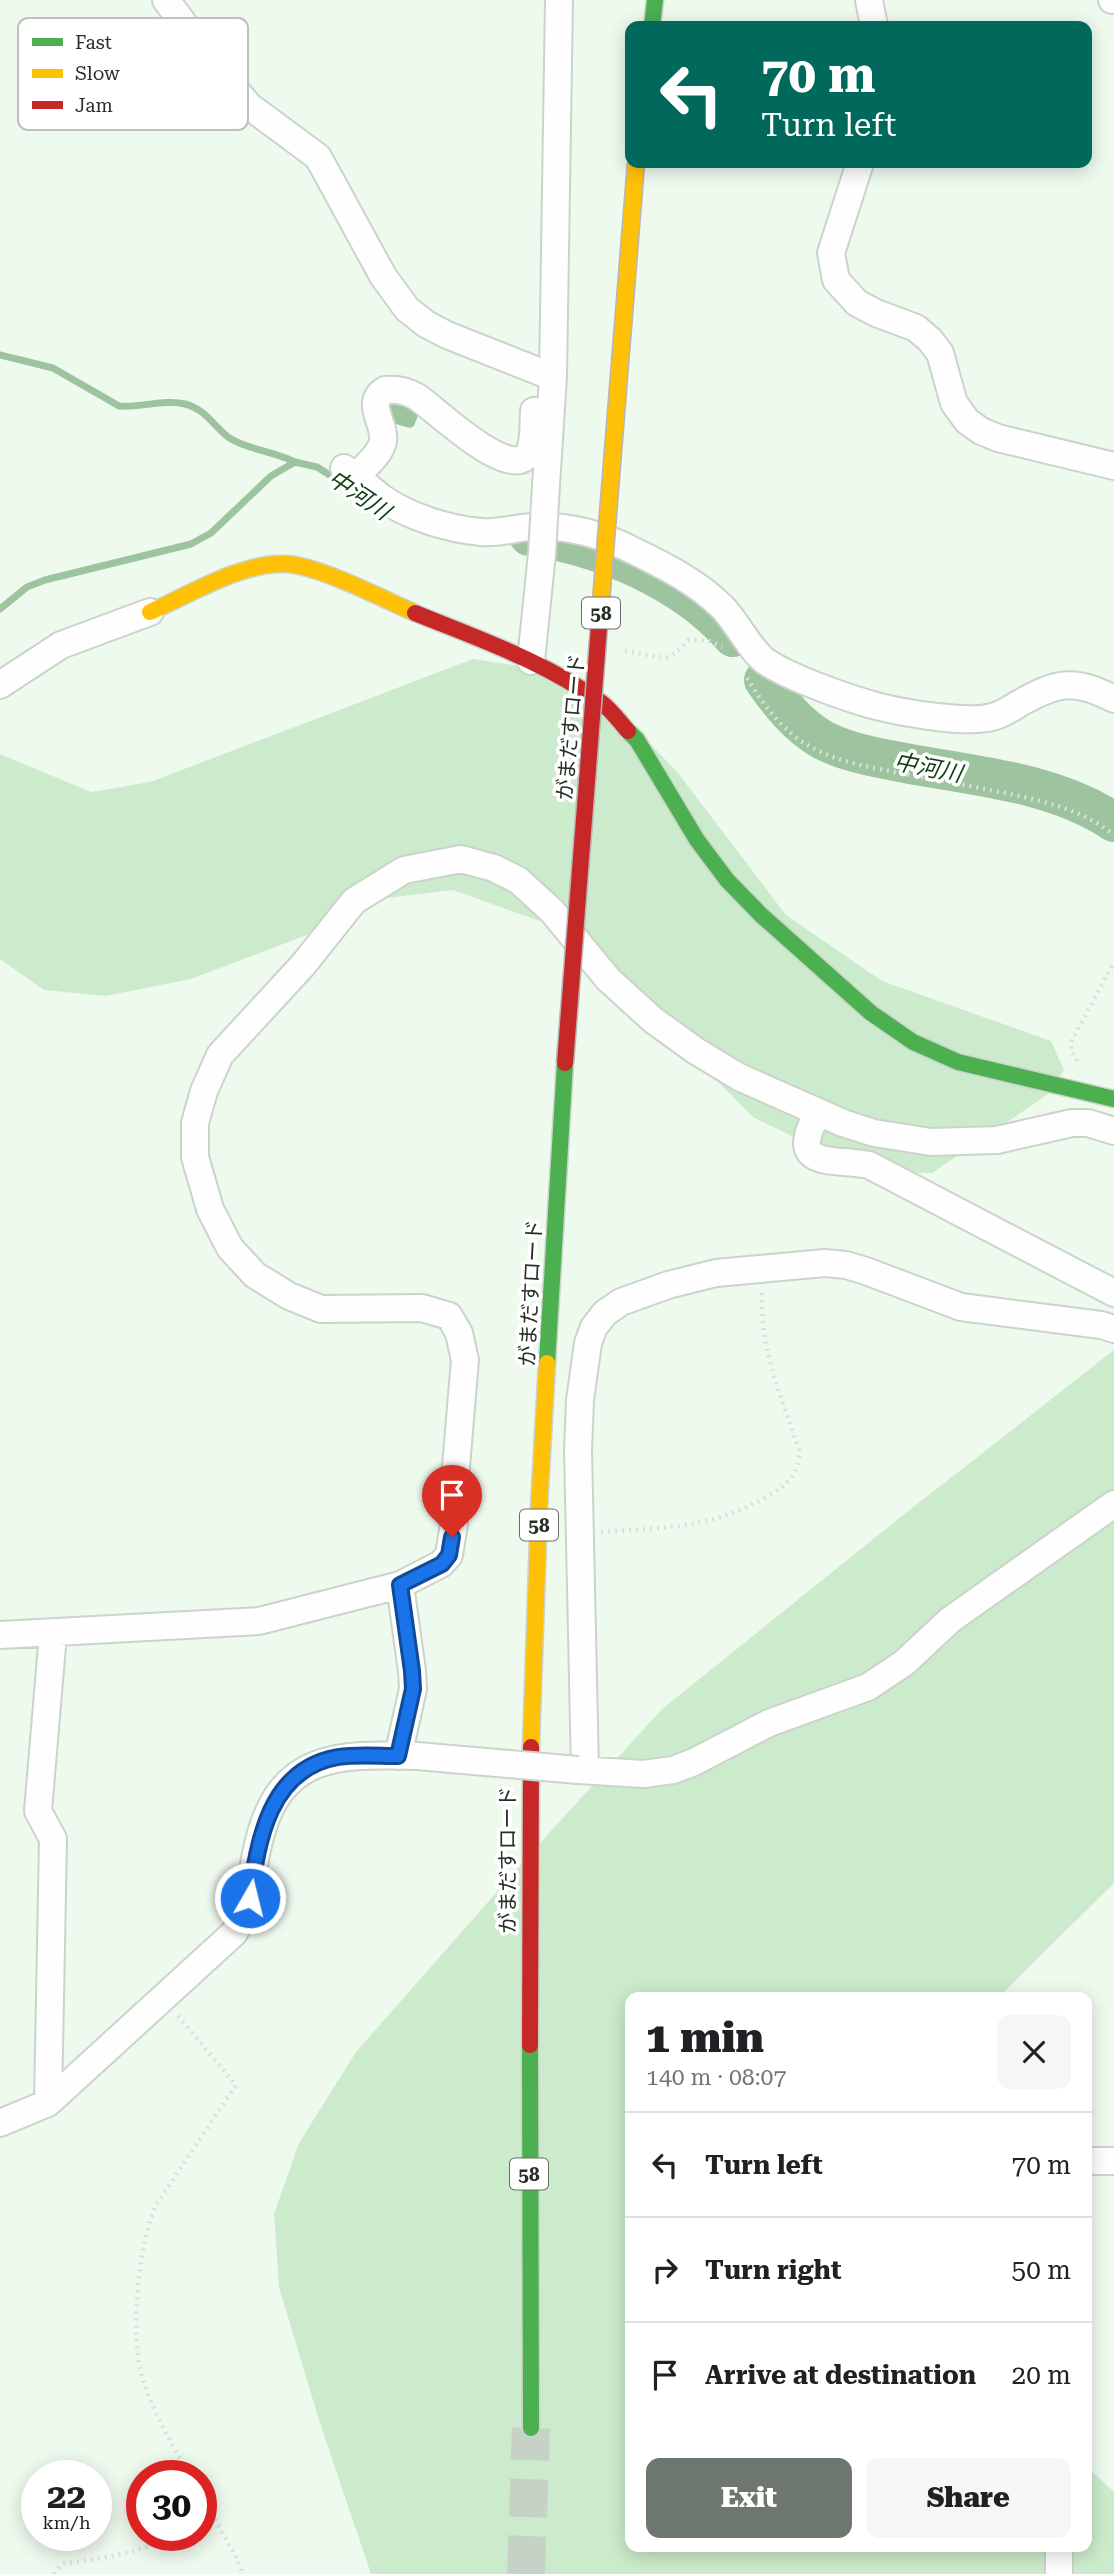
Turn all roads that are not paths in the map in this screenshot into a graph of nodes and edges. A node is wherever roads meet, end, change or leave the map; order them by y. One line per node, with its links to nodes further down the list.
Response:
1 (166, 0): 6 (street)
2 (559, 0): 13 (street)
3 (645, 0): 7 (main road)
4 (655, 0): 8 (main road)
5 (869, 0): 9 (street)
6 (179, 18)
7 (644, 21)
8 (653, 21)
9 (873, 21)
10 (248, 105): 13 (street)
11 (636, 168): 34 (main road, がまだすロード / 58, bridge)
12 (858, 168): 14 (street)
13 (545, 374): 16 (street, bridge); 18 (street)
14 (1114, 467)
15 (150, 612): 16 (main road); 17 (street)
16 (531, 661): 19 (main road)
17 (0, 685)
18 (1114, 699)
19 (1114, 1099)
20 (819, 1112): 21 (street); 22 (street); 25 (street)
21 (1114, 1131)
22 (1114, 1293)
23 (1114, 1329): 29 (street)
24 (1114, 1504): 29 (street)
25 (400, 1585): 26 (street); 28 (street)
26 (52, 1634): 27 (street); 30 (street)
27 (0, 1635)
28 (408, 1756): 29 (street, bridge); 30 (street)
29 (582, 1770)
30 (48, 2103): 31 (street)
31 (0, 2123)
32 (1092, 2161): 33 (street)
33 (1114, 2161)
34 (531, 2428)
35 (1059, 2552): 36 (street)
36 (1059, 2574)

